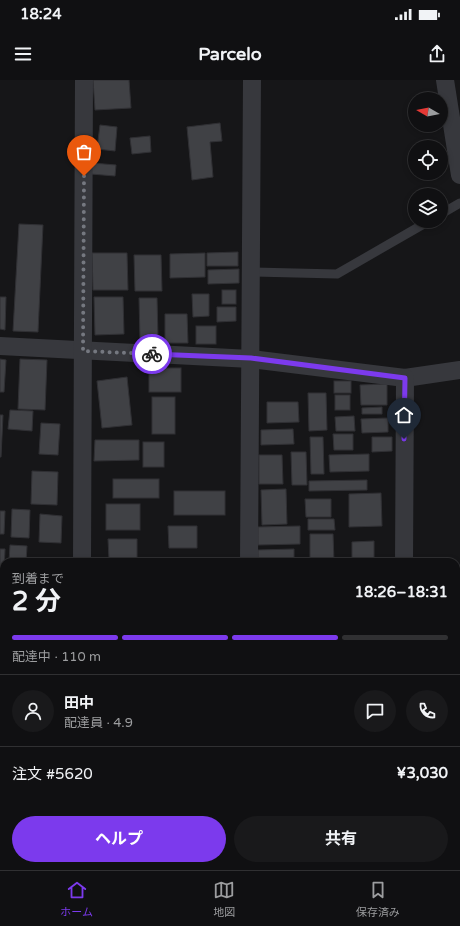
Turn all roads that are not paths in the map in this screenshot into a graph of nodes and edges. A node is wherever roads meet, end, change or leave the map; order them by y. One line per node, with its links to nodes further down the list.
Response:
1 (84, 80): 11 (street)
2 (252, 80): 9 (street)
3 (445, 80): 4 (street)
4 (458, 146): 5 (street)
5 (460, 175)
6 (460, 203): 7 (lane)
7 (448, 210)
8 (417, 228): 9 (lane)
9 (251, 272): 12 (street)
10 (0, 346): 11 (street)
11 (83, 351): 12 (street); 15 (street)
12 (251, 358): 14 (street); 16 (street)
13 (460, 370): 14 (street)
14 (405, 378): 17 (street)
15 (82, 558)
16 (249, 558)
17 (404, 558)

